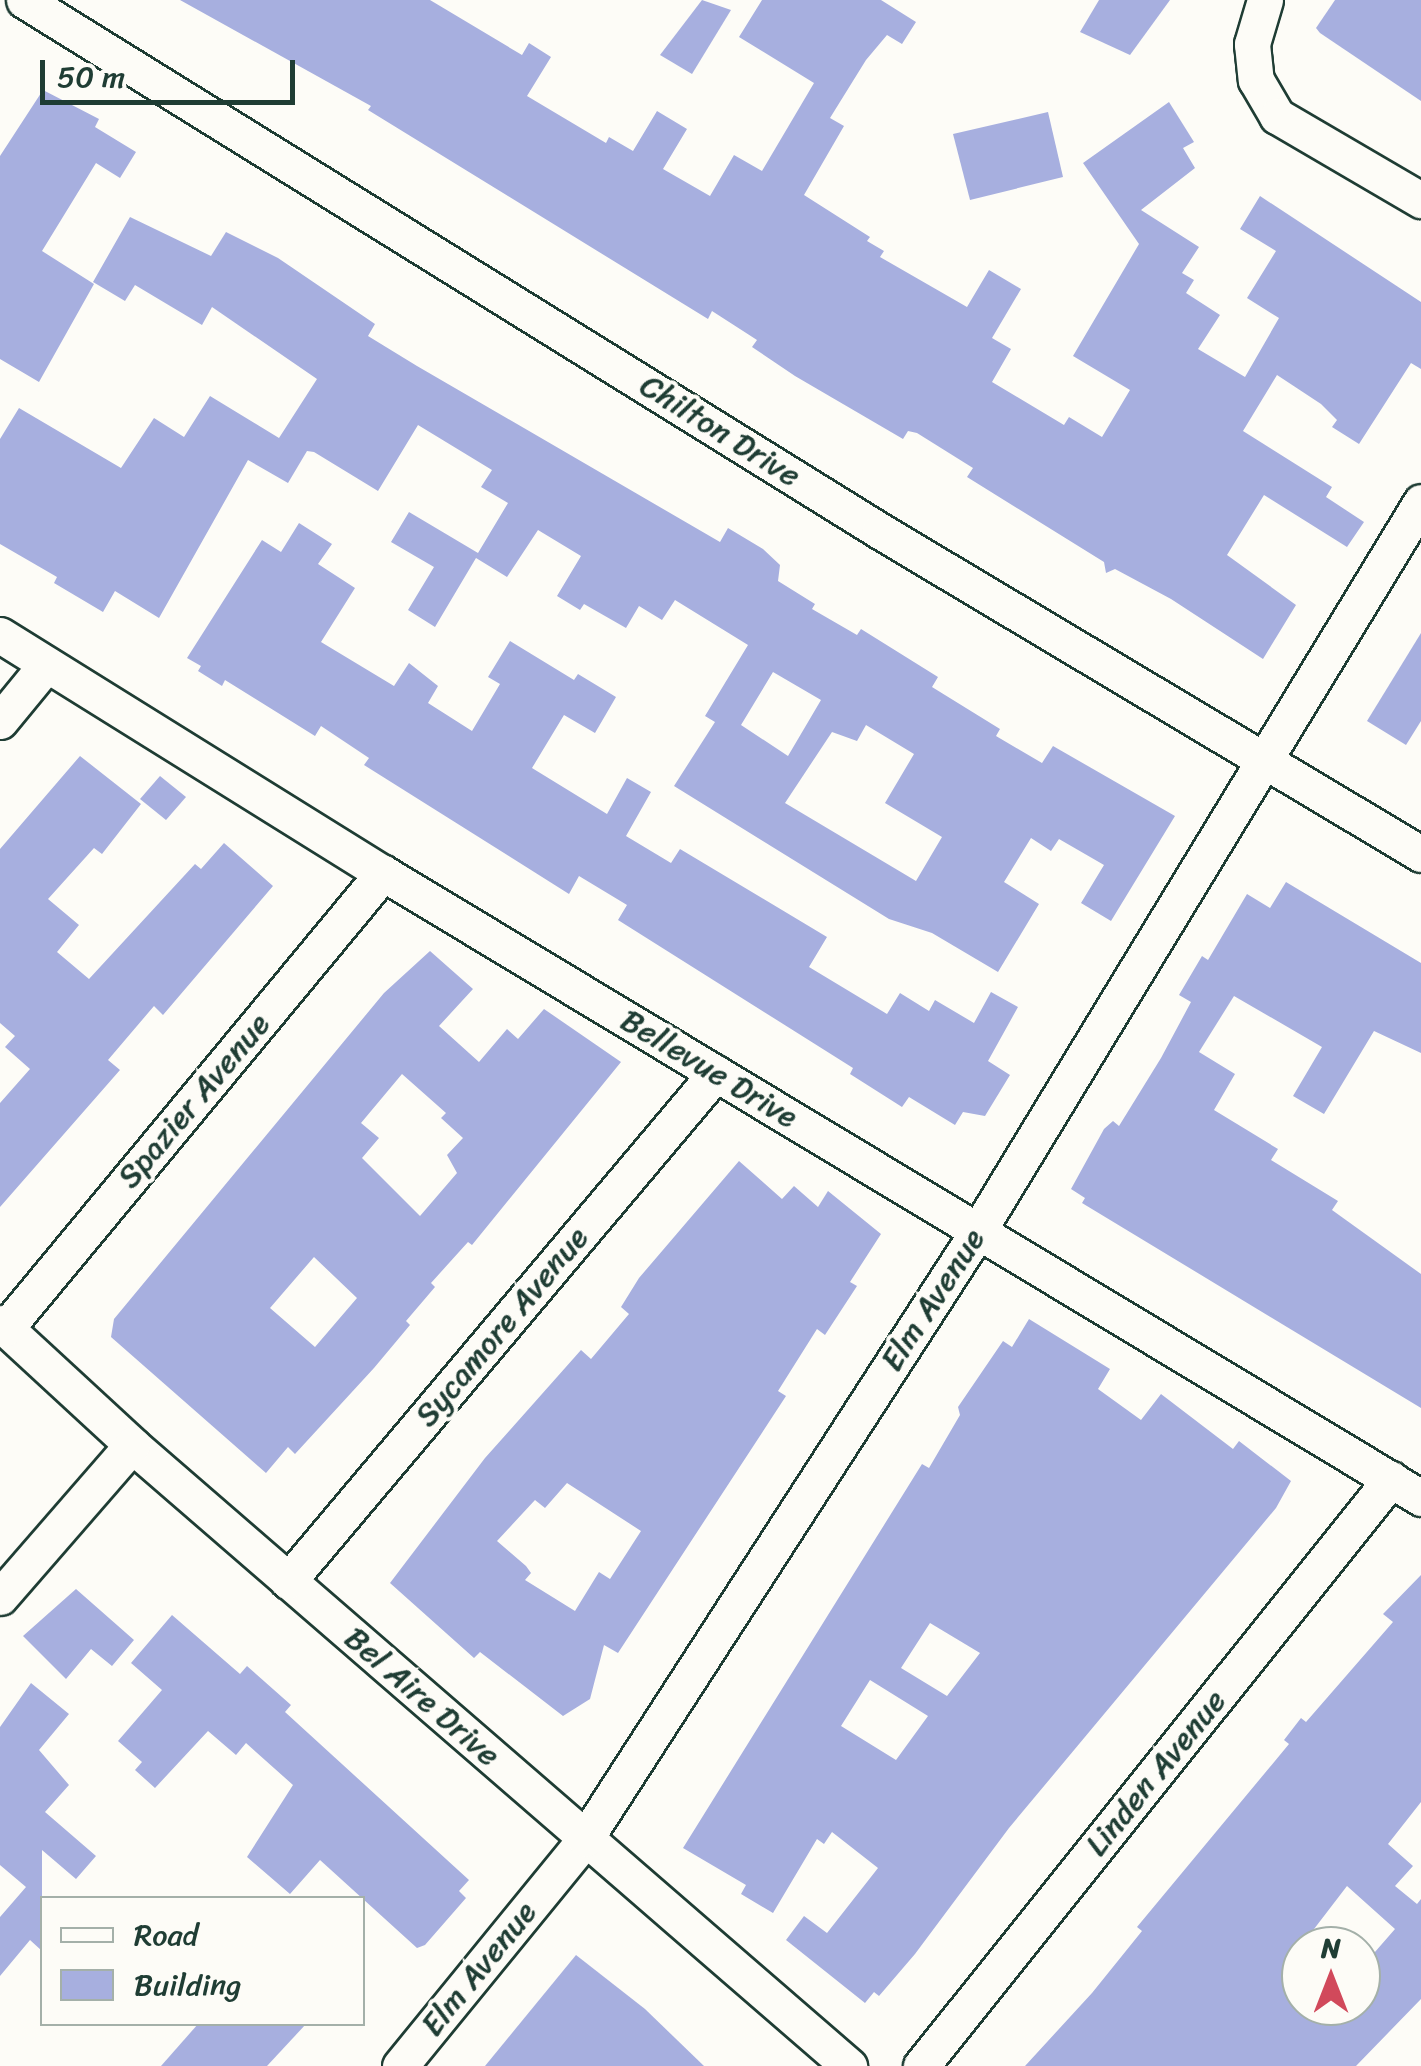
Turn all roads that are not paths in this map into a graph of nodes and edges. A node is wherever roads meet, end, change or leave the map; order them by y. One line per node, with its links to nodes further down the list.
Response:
1 (24, 0): 8 (street, Chilton Drive)
2 (1265, 0): 3 (street)
3 (1421, 200)
4 (1421, 502): 8 (street, Elm Avenue)
5 (0, 636): 6 (street, Bellevue Drive)
6 (45, 666): 7 (street); 10 (street, Bellevue Drive)
7 (0, 721)
8 (1265, 760): 9 (street, Chilton Drive); 12 (street, Elm Avenue)
9 (1421, 854)
10 (382, 874): 11 (street, Bellevue Drive); 13 (street, Spazier Avenue)
11 (716, 1073): 12 (street, Bellevue Drive); 17 (street, Sycamore Avenue)
12 (978, 1231): 15 (street, Bellevue Drive); 19 (street, Elm Avenue)
13 (3, 1326): 14 (street, Bel Aire Drive)
14 (132, 1445): 17 (street, Bel Aire Drive); 18 (street)
15 (1391, 1479): 16 (street, Bellevue Drive); 22 (street, Linden Avenue)
16 (1421, 1498)
17 (288, 1581): 19 (street, Bel Aire Drive)
18 (0, 1597)
19 (585, 1839): 20 (street, Elm Avenue); 21 (street, Bel Aire Drive)
20 (400, 2066)
21 (849, 2066)
22 (920, 2066)

